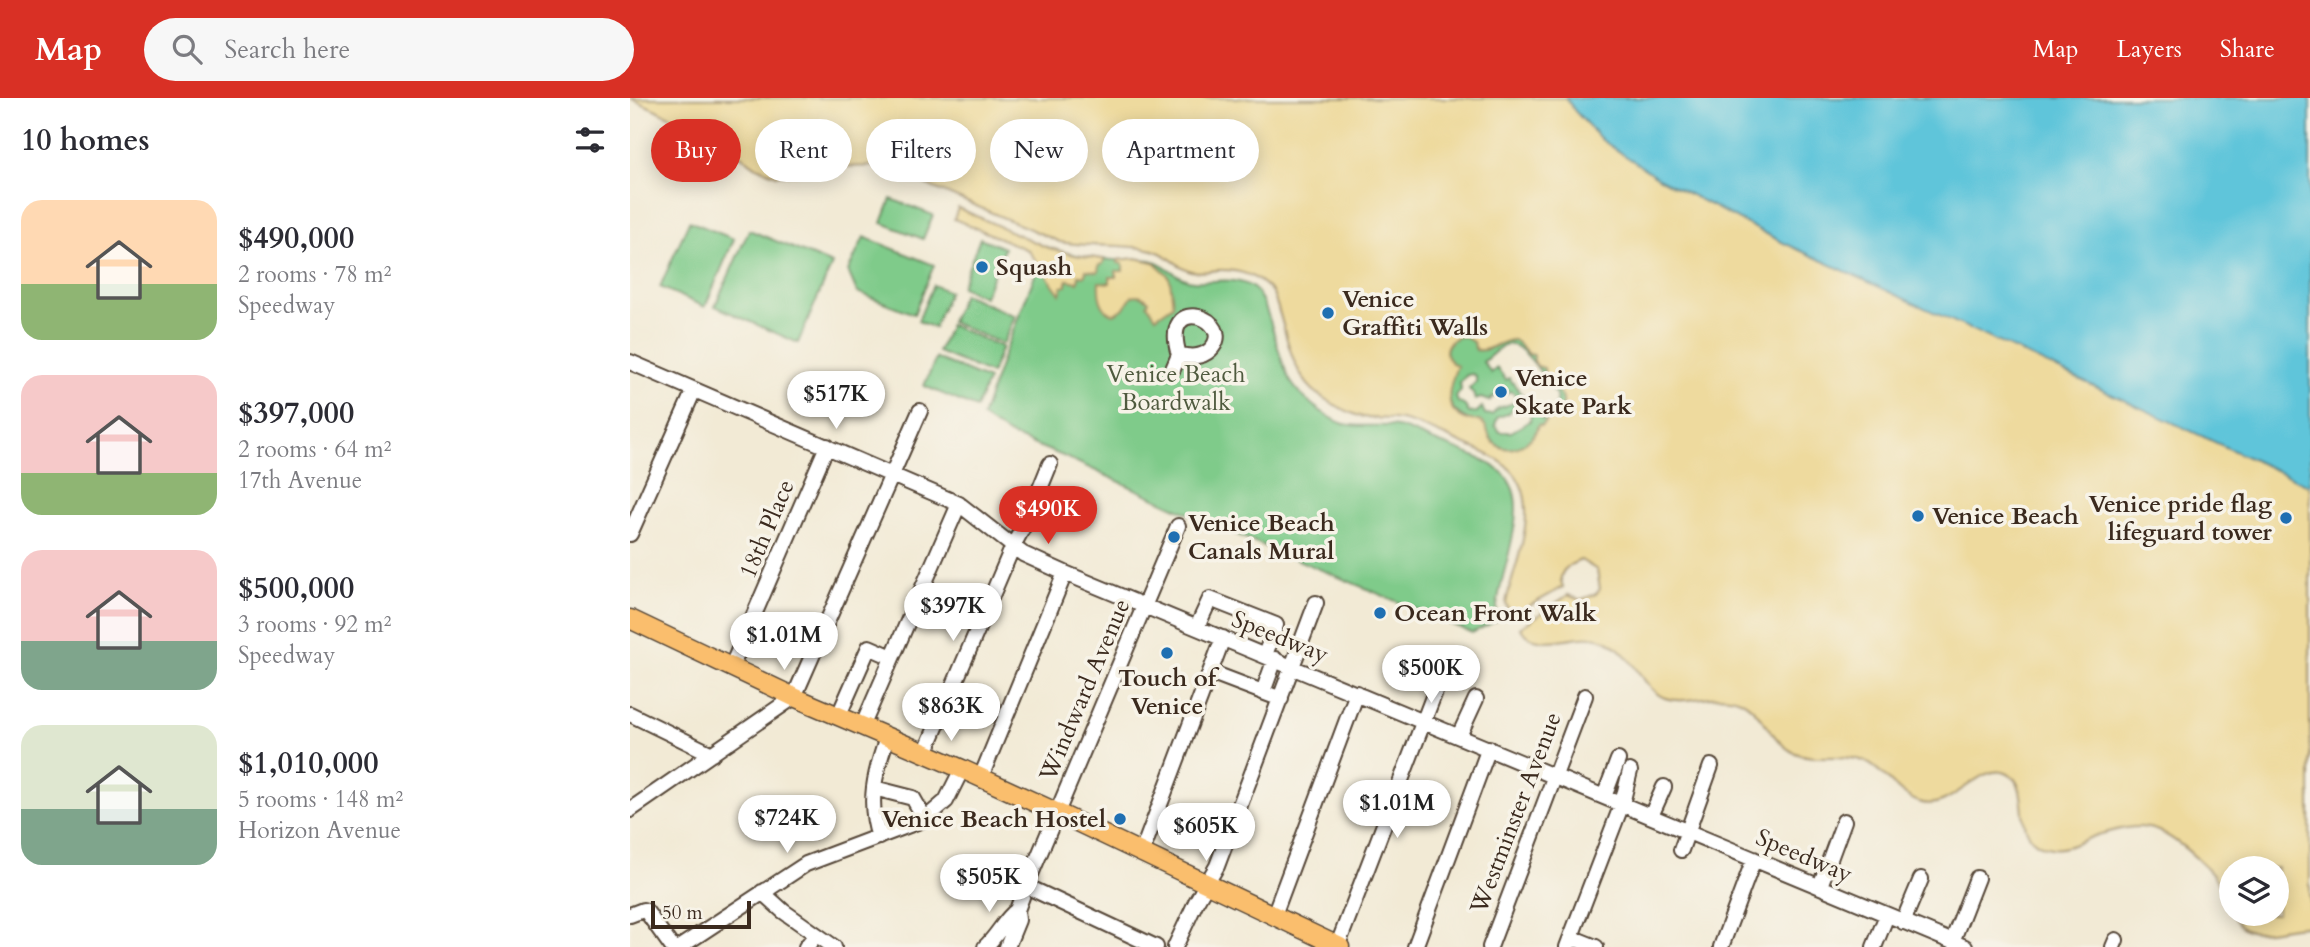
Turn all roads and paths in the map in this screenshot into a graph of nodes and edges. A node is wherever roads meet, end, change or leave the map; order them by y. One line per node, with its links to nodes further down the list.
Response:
1 (630, 362): 2 (street, Speedway)
2 (694, 390): 4 (street, Speedway); 9 (street)
3 (920, 411): 6 (street)
4 (827, 446): 6 (street, Speedway); 20 (street, 18th Place)
5 (1050, 464): 10 (street)
6 (893, 475): 7 (street, Speedway); 26 (street)
7 (960, 503): 10 (street, Speedway); 17 (street)
8 (1178, 526): 13 (street, Windward Avenue)
9 (630, 534)
10 (1013, 546): 11 (street, Speedway); 36 (street)
11 (1065, 573): 13 (street, Speedway); 43 (street)
12 (1316, 603): 19 (street)
13 (1146, 606): 15 (street, Speedway); 49 (street, Windward Avenue)
14 (630, 619): 20 (main road)
15 (1197, 627): 16 (street, Speedway); 18 (street)
16 (1223, 638): 18 (street, Speedway); 21 (street)
17 (892, 657): 30 (street); 32 (street)
18 (1270, 657): 19 (street, Speedway); 23 (street)
19 (1293, 667): 24 (street, Speedway); 27 (street)
20 (731, 668): 26 (main road)
21 (1210, 672): 23 (street); 56 (street)
22 (1441, 676): 31 (street)
23 (1263, 692): 27 (street)
24 (1357, 693): 31 (street, Speedway); 66 (street)
25 (1585, 696): 42 (street, Westminster Avenue)
26 (794, 697): 30 (main road); 37 (street)
27 (1281, 699): 60 (street)
28 (1476, 699): 33 (street)
29 (630, 714): 37 (street)
30 (838, 717): 32 (main road)
31 (1424, 721): 33 (street, Speedway); 80 (street)
32 (862, 727): 34 (main road)
33 (1460, 736): 35 (street, Speedway)
34 (887, 738): 36 (main road); 45 (street)
35 (1489, 748): 42 (street, Speedway); 81 (street)
36 (925, 753): 40 (main road)
37 (712, 754): 48 (street)
38 (1618, 760): 46 (street)
39 (1711, 766): 53 (street)
40 (962, 769): 43 (main road); 51 (street)
41 (1630, 771): 47 (street)
42 (1555, 776): 46 (street, Speedway); 82 (street, Westminster Avenue)
43 (981, 777): 49 (main road)
44 (1664, 787): 50 (street)
45 (874, 788): 51 (street); 54 (street)
46 (1604, 797): 47 (street, Speedway)
47 (1622, 804): 50 (street, Speedway); 70 (street)
48 (630, 810)
49 (1058, 813): 56 (main road); 61 (street, Windward Avenue)
50 (1651, 816): 53 (street, Speedway)
51 (925, 819): 54 (street)
52 (1844, 821): 62 (street)
53 (1687, 832): 55 (street); 57 (street, Speedway)
54 (879, 837): 63 (street)
55 (1681, 850)
56 (1142, 852): 60 (main road)
57 (1754, 859): 62 (street, Speedway); 84 (street)
58 (1977, 877): 71 (street)
59 (1921, 879): 68 (street)
60 (1207, 884): 66 (main road); 79 (street)
61 (1026, 886): 64 (street, Windward Avenue); 78 (street)
62 (1820, 886): 67 (street, Speedway)
63 (762, 892): 69 (street); 73 (street)
64 (1017, 910): 76 (street, Windward Avenue); 77 (street, Windward Avenue)
65 (630, 915): 72 (street)
66 (1274, 915): 80 (main road)
67 (1886, 915): 68 (street, Speedway); 85 (street)
68 (1903, 922): 71 (street, Speedway)
69 (816, 935): 74 (street); 75 (street)
70 (1569, 942): 83 (street)
71 (1959, 944)
72 (672, 947)
73 (680, 947)
74 (806, 947)
75 (834, 947)
76 (985, 947)
77 (1007, 947)
78 (1156, 947)
79 (1175, 947)
80 (1339, 947)
81 (1415, 947)
82 (1490, 947)
83 (1596, 947)
84 (1721, 947)
85 (1874, 947)

